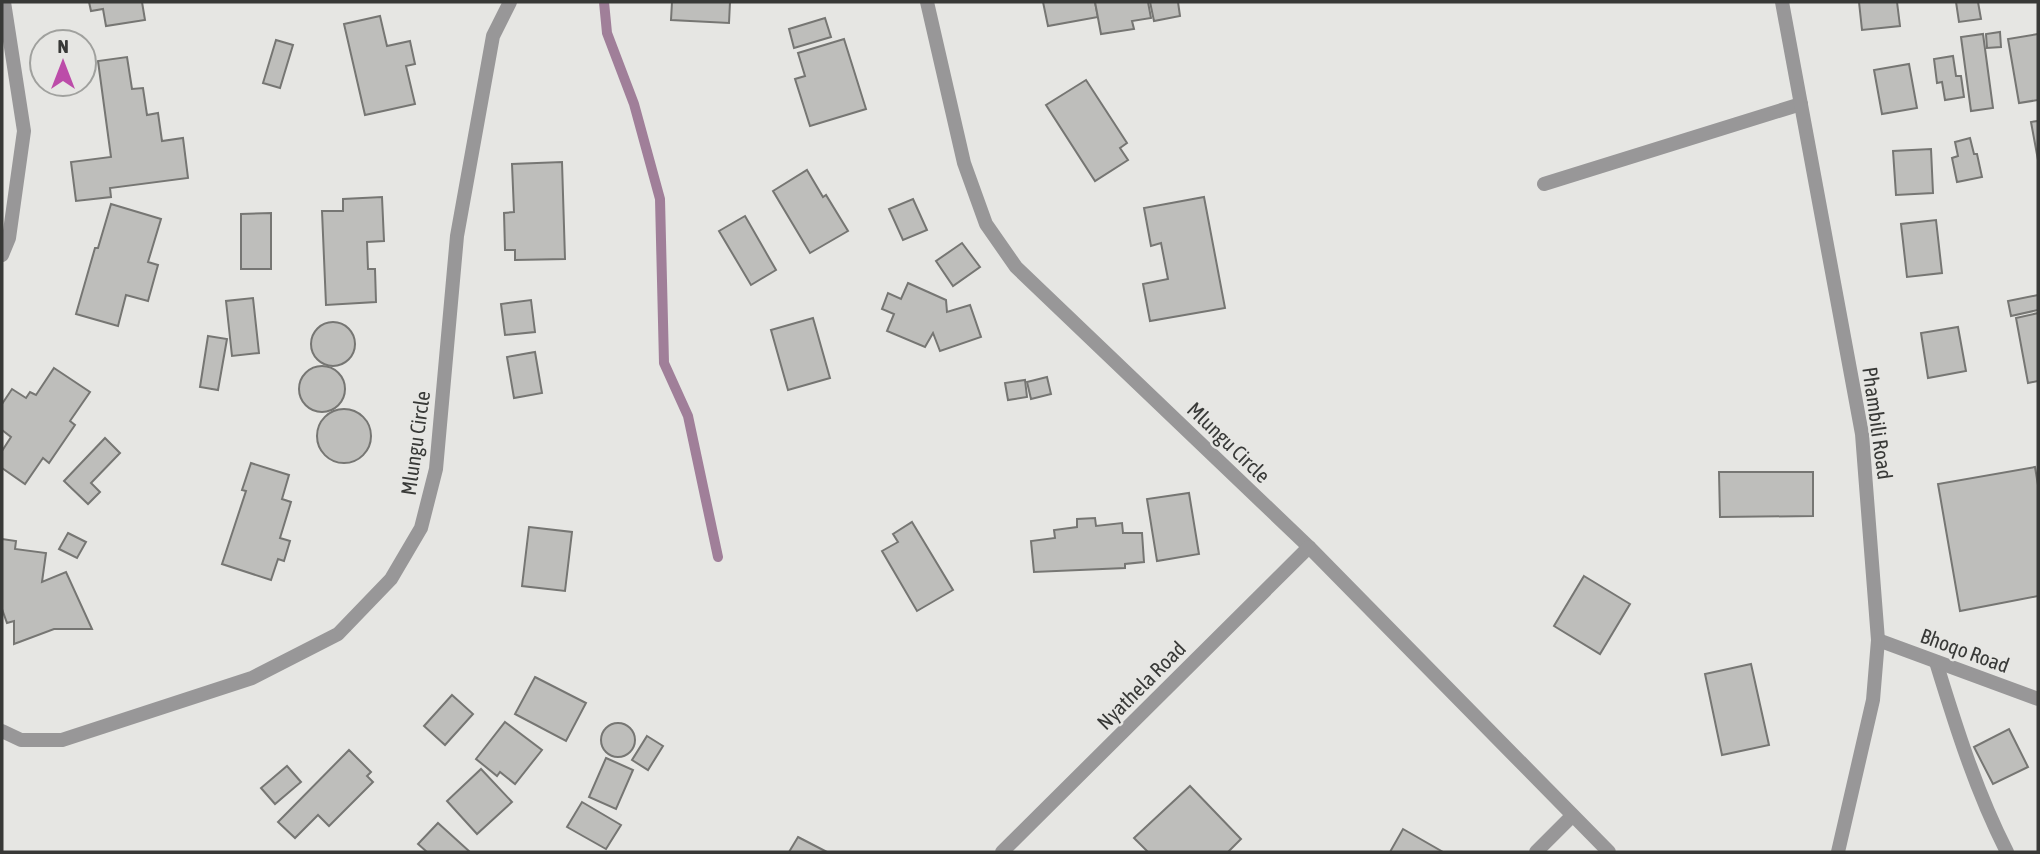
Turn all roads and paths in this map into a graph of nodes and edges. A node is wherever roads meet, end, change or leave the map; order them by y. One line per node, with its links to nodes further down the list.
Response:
1 (4, 2): 7 (street)
2 (510, 2): 12 (street, Mlungu Circle)
3 (928, 2): 8 (street, Mlungu Circle)
4 (1782, 2): 5 (street, Phambili Road)
5 (1801, 104): 6 (street); 9 (street, Phambili Road)
6 (1544, 184)
7 (2, 255)
8 (1309, 547): 13 (street, Mlungu Circle); 14 (street, Nyathela Road)
9 (1878, 640): 10 (street, Bhoqo Road); 17 (street, Phambili Road)
10 (1936, 662): 11 (street, Bhoqo Road); 18 (street)
11 (2038, 699)
12 (2, 730)
13 (1573, 816): 15 (street); 16 (street, Mlungu Circle)
14 (1002, 852)
15 (1536, 852)
16 (1609, 852)
17 (1838, 852)
18 (2007, 852)

